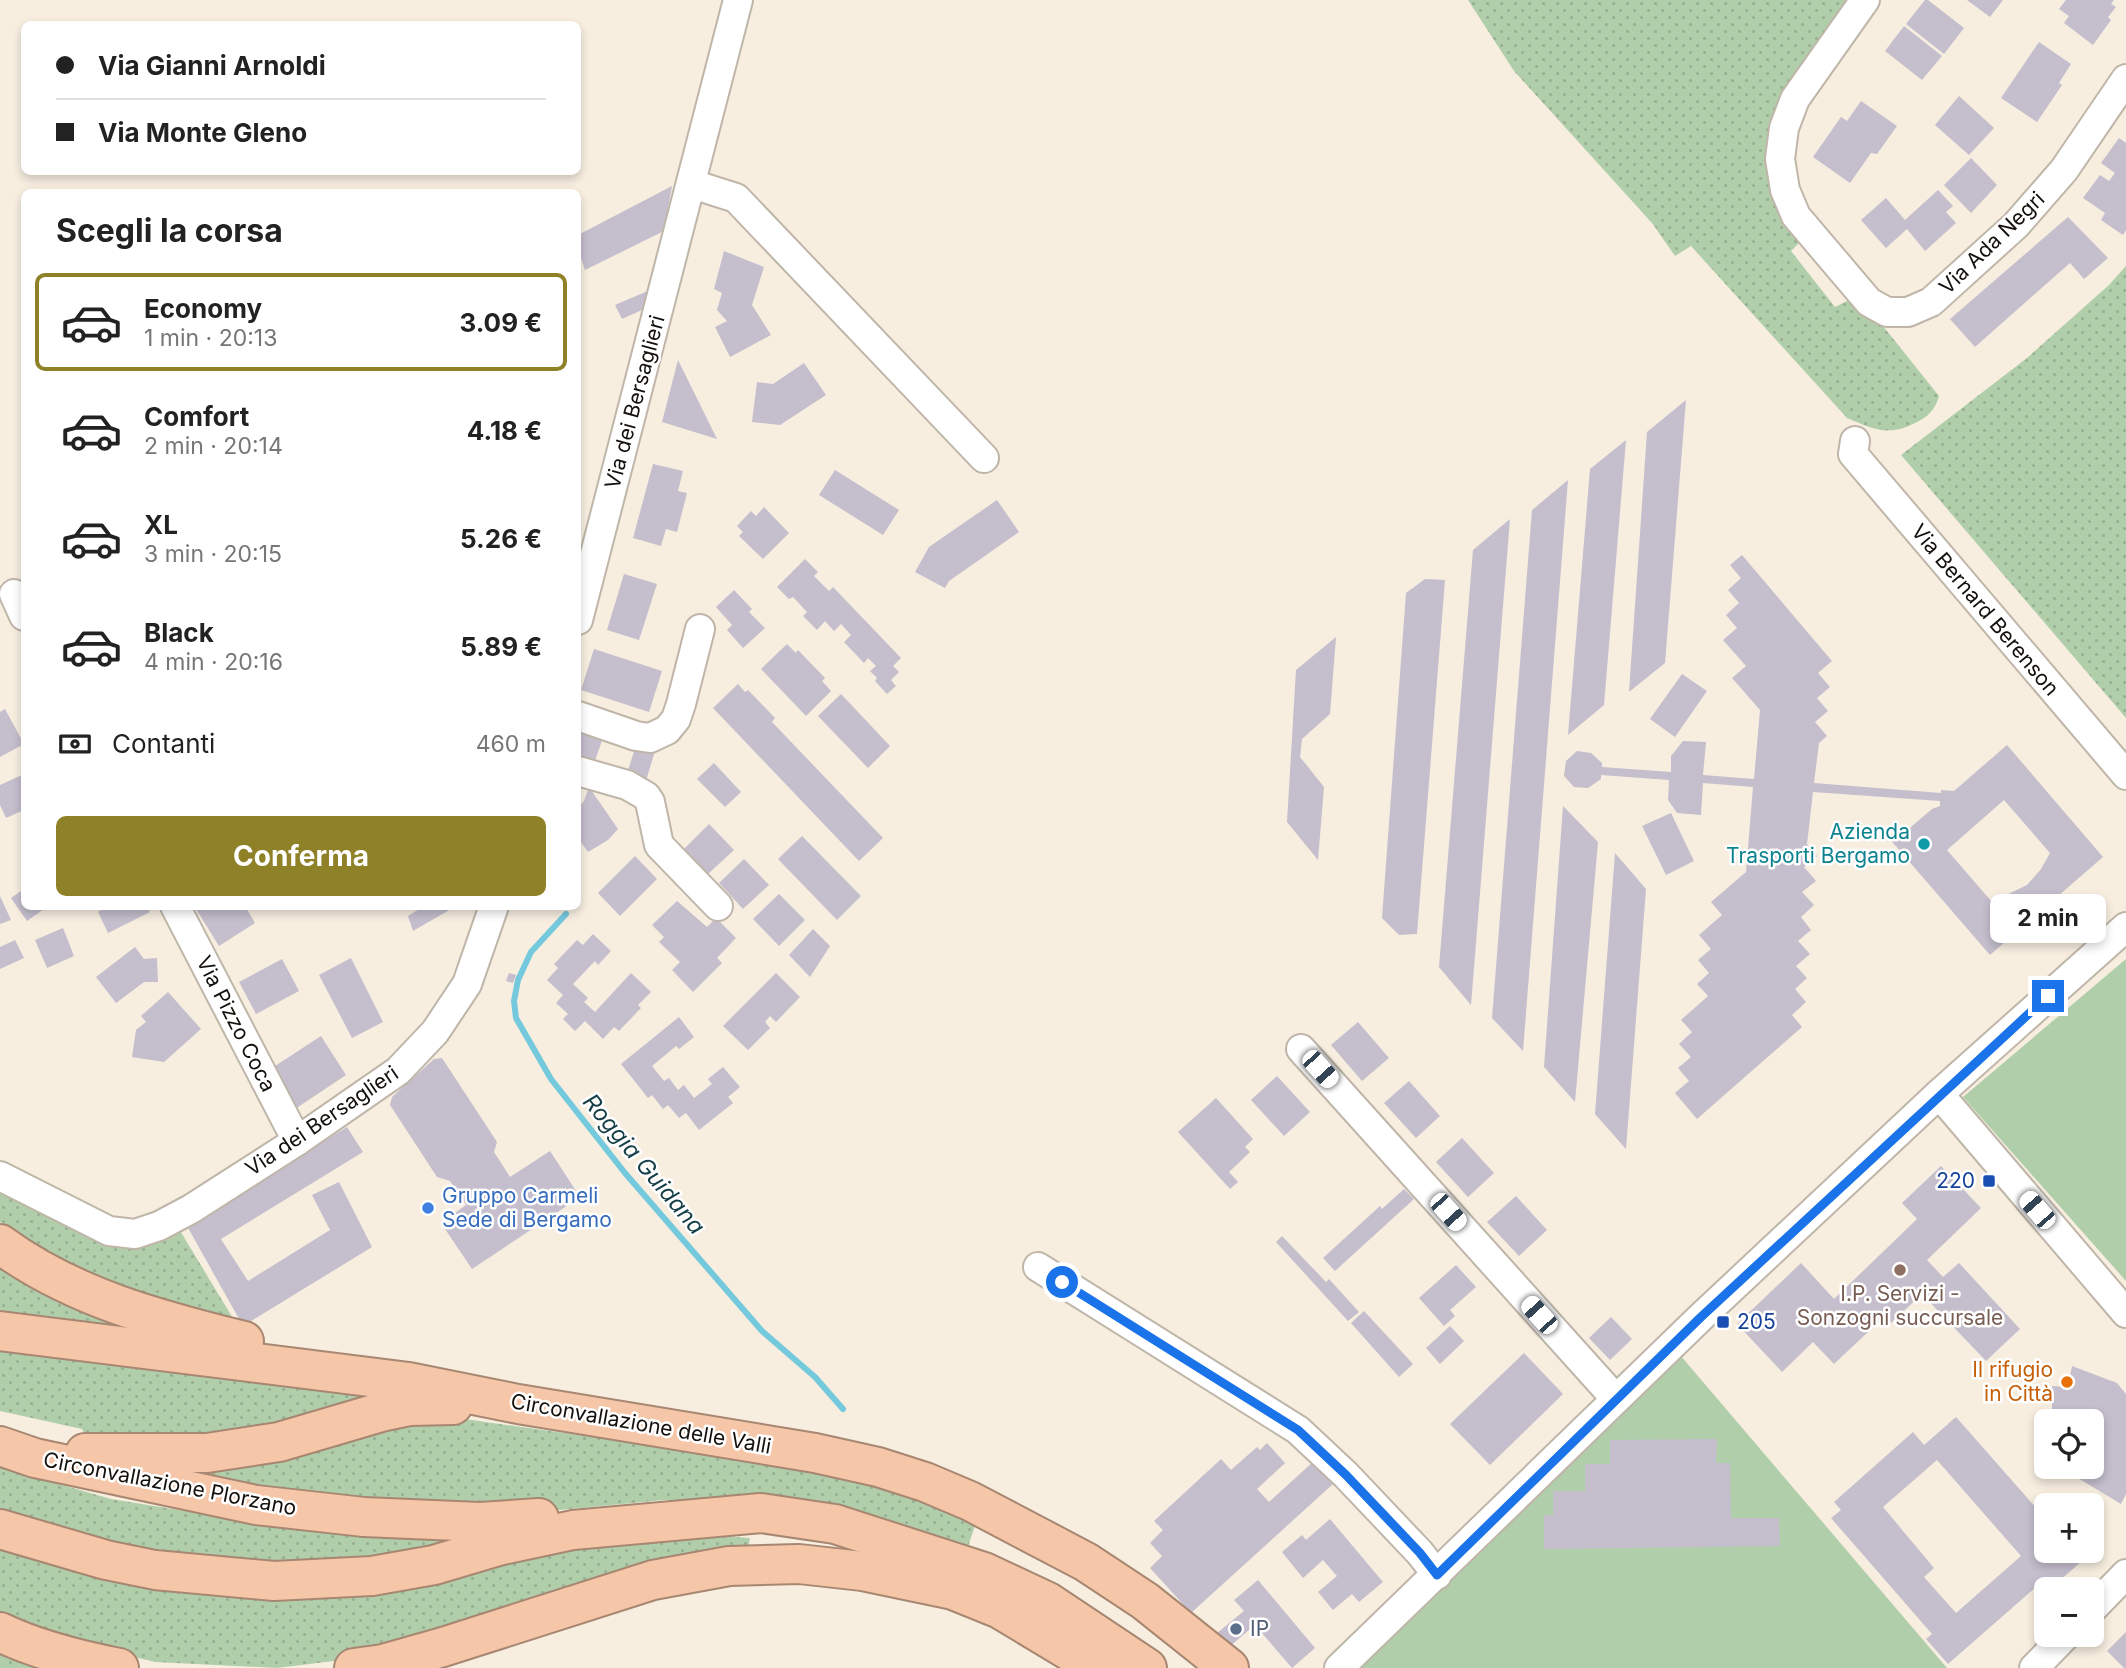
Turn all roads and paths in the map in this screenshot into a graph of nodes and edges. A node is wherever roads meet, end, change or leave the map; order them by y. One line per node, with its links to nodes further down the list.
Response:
1 (738, 0): 4 (street, Via dei Bersaglieri)
2 (1865, 0): 3 (street, Via Ada Negri)
3 (2126, 79)
4 (692, 184): 6 (street); 7 (street, Via dei Bersaglieri)
5 (1855, 441): 11 (street, Via Bernard Berenson)
6 (984, 458)
7 (581, 609)
8 (699, 629): 9 (street)
9 (581, 717)
10 (581, 772): 12 (street)
11 (2126, 775)
12 (718, 906)
13 (177, 910): 18 (street, Via Pizzo Coca)
14 (493, 910): 18 (street, Via dei Bersaglieri)
15 (2126, 927): 17 (street)
16 (1301, 1049): 27 (street)
17 (1939, 1094): 24 (street); 27 (street)
18 (297, 1141): 21 (street, Via dei Bersaglieri)
19 (0, 1159): 21 (street, Via dei Bersaglieri)
20 (0, 1176): 21 (street, Via dei Bersaglieri)
21 (191, 1209)
22 (0, 1244): 26 (highway)
23 (1038, 1267): 33 (street)
24 (2126, 1313)
25 (0, 1331): 26 (highway, Circonvallazione delle Valli)
26 (409, 1382): 28 (highway, Circonvallazione delle Valli)
27 (1615, 1398): 33 (street)
28 (518, 1404): 29 (highway, Circonvallazione Plorzano); 44 (highway, Circonvallazione delle Valli)
29 (0, 1432)
30 (0, 1446): 31 (highway, Circonvallazione Plorzano)
31 (761, 1513): 32 (highway); 43 (highway)
32 (0, 1529)
33 (1433, 1571): 45 (street)
34 (2126, 1574): 35 (street)
35 (2104, 1596)
36 (0, 1632): 39 (highway)
37 (1042, 1635): 40 (highway); 41 (highway); 42 (highway)
38 (2054, 1647): 46 (street)
39 (119, 1668)
40 (354, 1668)
41 (433, 1668)
42 (1098, 1668)
43 (1147, 1668)
44 (1229, 1668)
45 (1339, 1668)
46 (2034, 1668)

